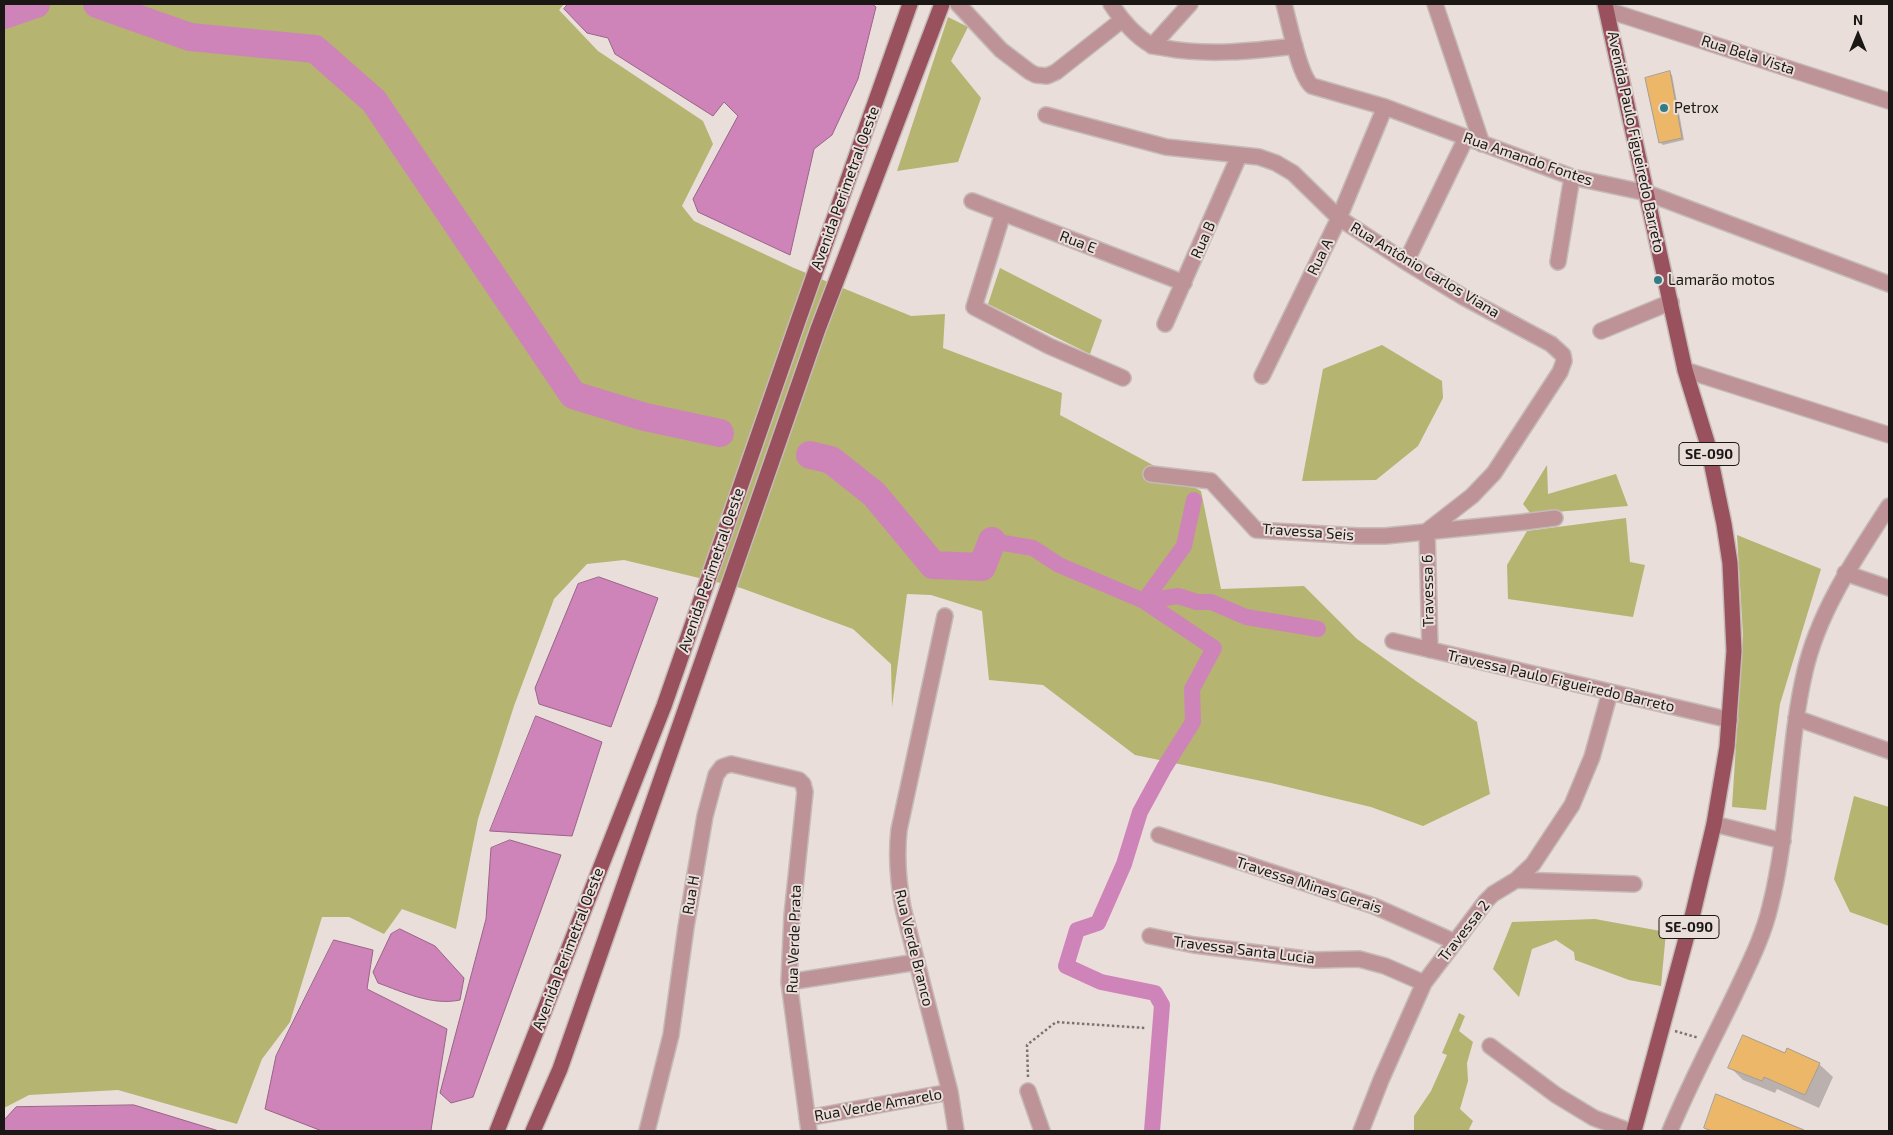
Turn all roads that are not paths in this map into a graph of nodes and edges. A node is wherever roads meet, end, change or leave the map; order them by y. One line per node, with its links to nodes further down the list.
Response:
1 (910, 4): 62 (main road, Avenida Perimetral Oeste)
2 (942, 4): 63 (main road, Avenida Perimetral Oeste)
3 (958, 4): 9 (street)
4 (1110, 4): 9 (street)
5 (1190, 4): 10 (street)
6 (1284, 4): 11 (street)
7 (1435, 4): 16 (street)
8 (1606, 7): 12 (street, Rua Bela Vista); 19 (main road, Avenida Paulo Figueiredo Barreto / SE-090)
9 (1122, 20): 10 (street)
10 (1152, 46): 11 (street)
11 (1296, 46): 13 (street, Rua Amando Fontes)
12 (1889, 101)
13 (1385, 107): 15 (street, Rua Amando Fontes); 22 (street, Rua A)
14 (1046, 115): 17 (street, Rua Antônio Carlos Viana)
15 (1466, 138): 16 (street, Rua Amando Fontes); 23 (street)
16 (1482, 144): 18 (street, Rua Amando Fontes)
17 (1240, 156): 22 (street, Rua Antônio Carlos Viana); 25 (street, Rua B)
18 (1572, 177): 19 (street, Rua Amando Fontes); 24 (street)
19 (1647, 194): 26 (street, Rua Amando Fontes); 27 (main road, Avenida Paulo Figueiredo Barreto / SE-090)
20 (972, 201): 21 (street, Rua E)
21 (1003, 213): 25 (street, Rua E); 32 (street)
22 (1339, 218): 23 (street, Rua Antônio Carlos Viana); 31 (street, Rua A)
23 (1406, 262): 37 (street, Rua Antônio Carlos Viana)
24 (1558, 262)
25 (1184, 283): 28 (street, Rua B)
26 (1889, 284)
27 (1671, 302): 29 (street); 30 (main road, Avenida Paulo Figueiredo Barreto / SE-090)
28 (1165, 324)
29 (1601, 331)
30 (1685, 370): 33 (street); 45 (main road, Avenida Paulo Figueiredo Barreto / SE-090)
31 (1262, 376)
32 (1124, 378)
33 (1889, 435)
34 (1151, 474): 37 (street, Travessa Seis)
35 (1889, 506): 38 (street)
36 (1555, 518): 37 (street, Travessa Seis)
37 (1427, 531): 42 (street, Travessa 6)
38 (1845, 573): 39 (street); 44 (street)
39 (1889, 588)
40 (945, 616): 55 (street, Rua Verde Branco)
41 (1393, 641): 42 (street, Travessa Paulo Figueiredo Barreto)
42 (1430, 650): 43 (street, Travessa Paulo Figueiredo Barreto)
43 (1610, 692): 45 (street, Travessa Paulo Figueiredo Barreto); 51 (street, Travessa 2)
44 (1796, 718): 46 (street); 50 (street)
45 (1730, 720): 48 (main road, Avenida Paulo Figueiredo Barreto / SE-090)
46 (1889, 751)
47 (805, 806): 56 (street, Rua Verde Prata); 64 (street, Rua H)
48 (1714, 824): 50 (street); 69 (main road, Avenida Paulo Figueiredo Barreto / SE-090)
49 (1159, 835): 54 (street, Travessa Minas Gerais)
50 (1783, 841): 70 (street)
51 (1516, 880): 52 (street); 54 (street, Travessa 2)
52 (1634, 884)
53 (1150, 936): 57 (street, Travessa Santa Lucia)
54 (1455, 942): 57 (street, Travessa 2)
55 (917, 962): 56 (street); 60 (street, Rua Verde Branco)
56 (789, 982): 61 (street, Rua Verde Prata)
57 (1424, 983): 67 (street, Travessa 2)
58 (1490, 1046): 68 (street)
59 (1028, 1091): 66 (street)
60 (950, 1092): 61 (street, Rua Verde Amarelo); 65 (street, Rua Verde Branco)
61 (808, 1125)
62 (497, 1131)
63 (533, 1131)
64 (647, 1131)
65 (956, 1131)
66 (1042, 1131)
67 (1361, 1131)
68 (1629, 1131)
69 (1634, 1131)
70 (1670, 1131)

